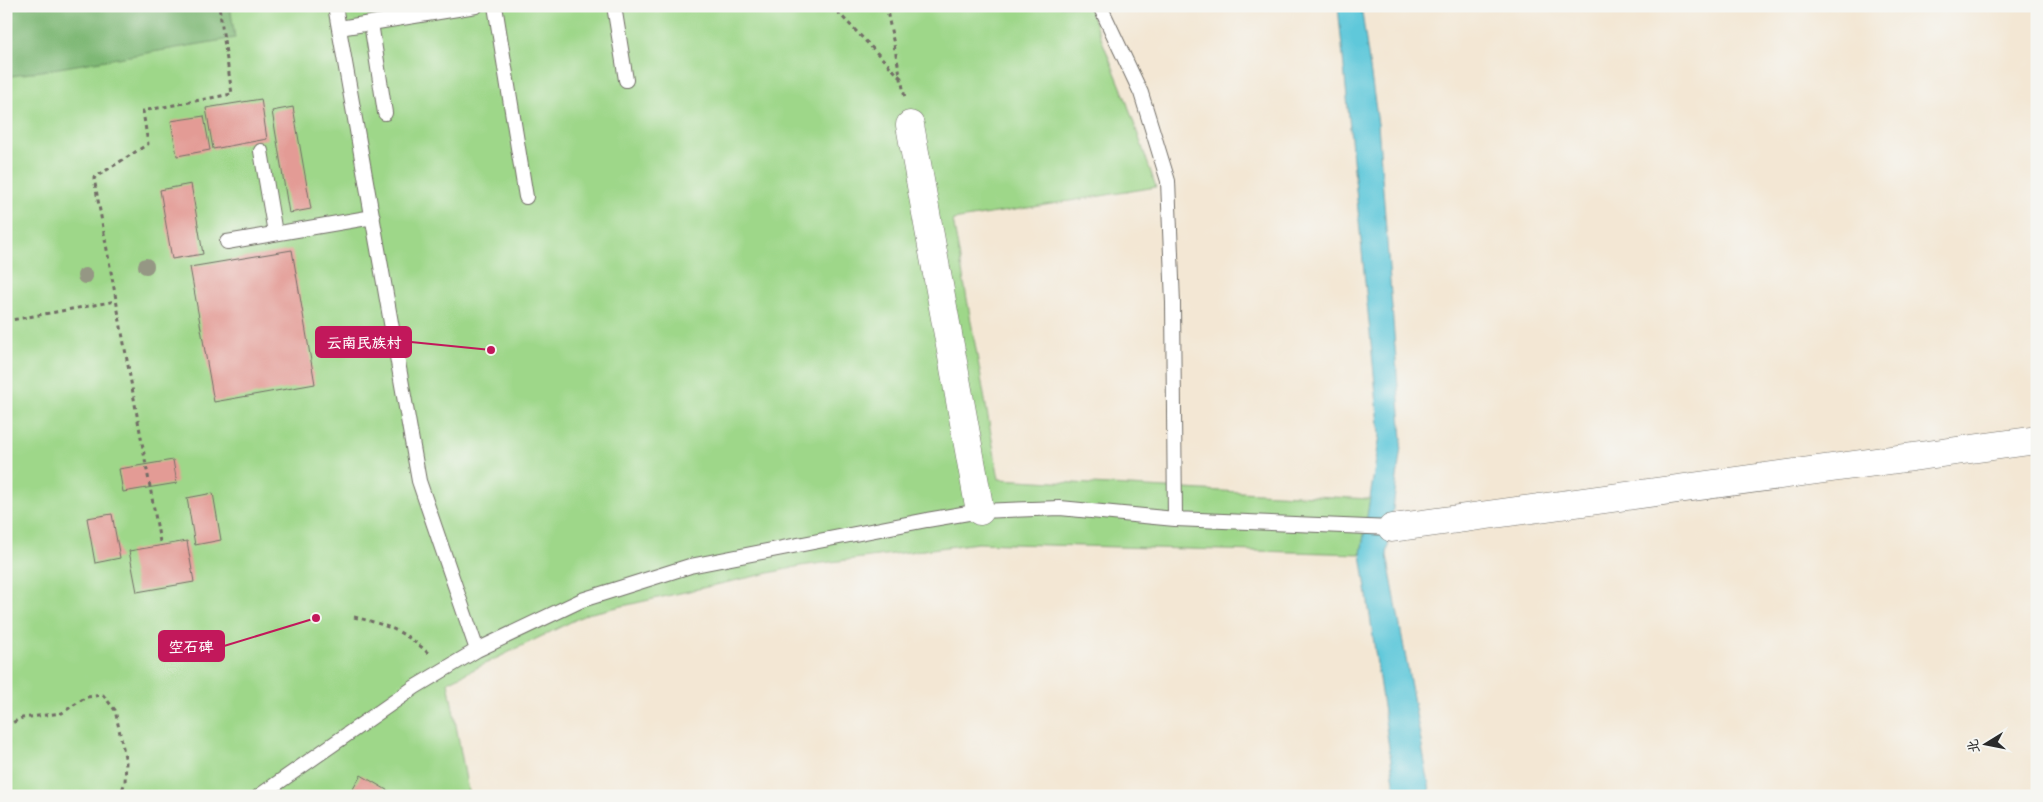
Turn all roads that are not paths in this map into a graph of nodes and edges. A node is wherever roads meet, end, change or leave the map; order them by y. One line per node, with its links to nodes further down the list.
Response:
1 (335, 6): 7 (lane)
2 (476, 6): 6 (lane)
3 (495, 6): 12 (lane)
4 (614, 6): 8 (lane)
5 (1100, 6): 18 (lane)
6 (371, 23): 7 (lane); 9 (lane)
7 (339, 28): 13 (lane)
8 (626, 80)
9 (386, 113)
10 (910, 125): 17 (street)
11 (261, 150): 14 (lane)
12 (526, 198)
13 (372, 217): 14 (lane); 20 (lane)
14 (275, 234): 15 (lane)
15 (227, 242)
16 (2037, 440): 19 (street)
17 (980, 512): 18 (lane); 20 (lane)
18 (1174, 520): 19 (lane)
19 (1392, 528)
20 (477, 650): 21 (lane)
21 (259, 796)

